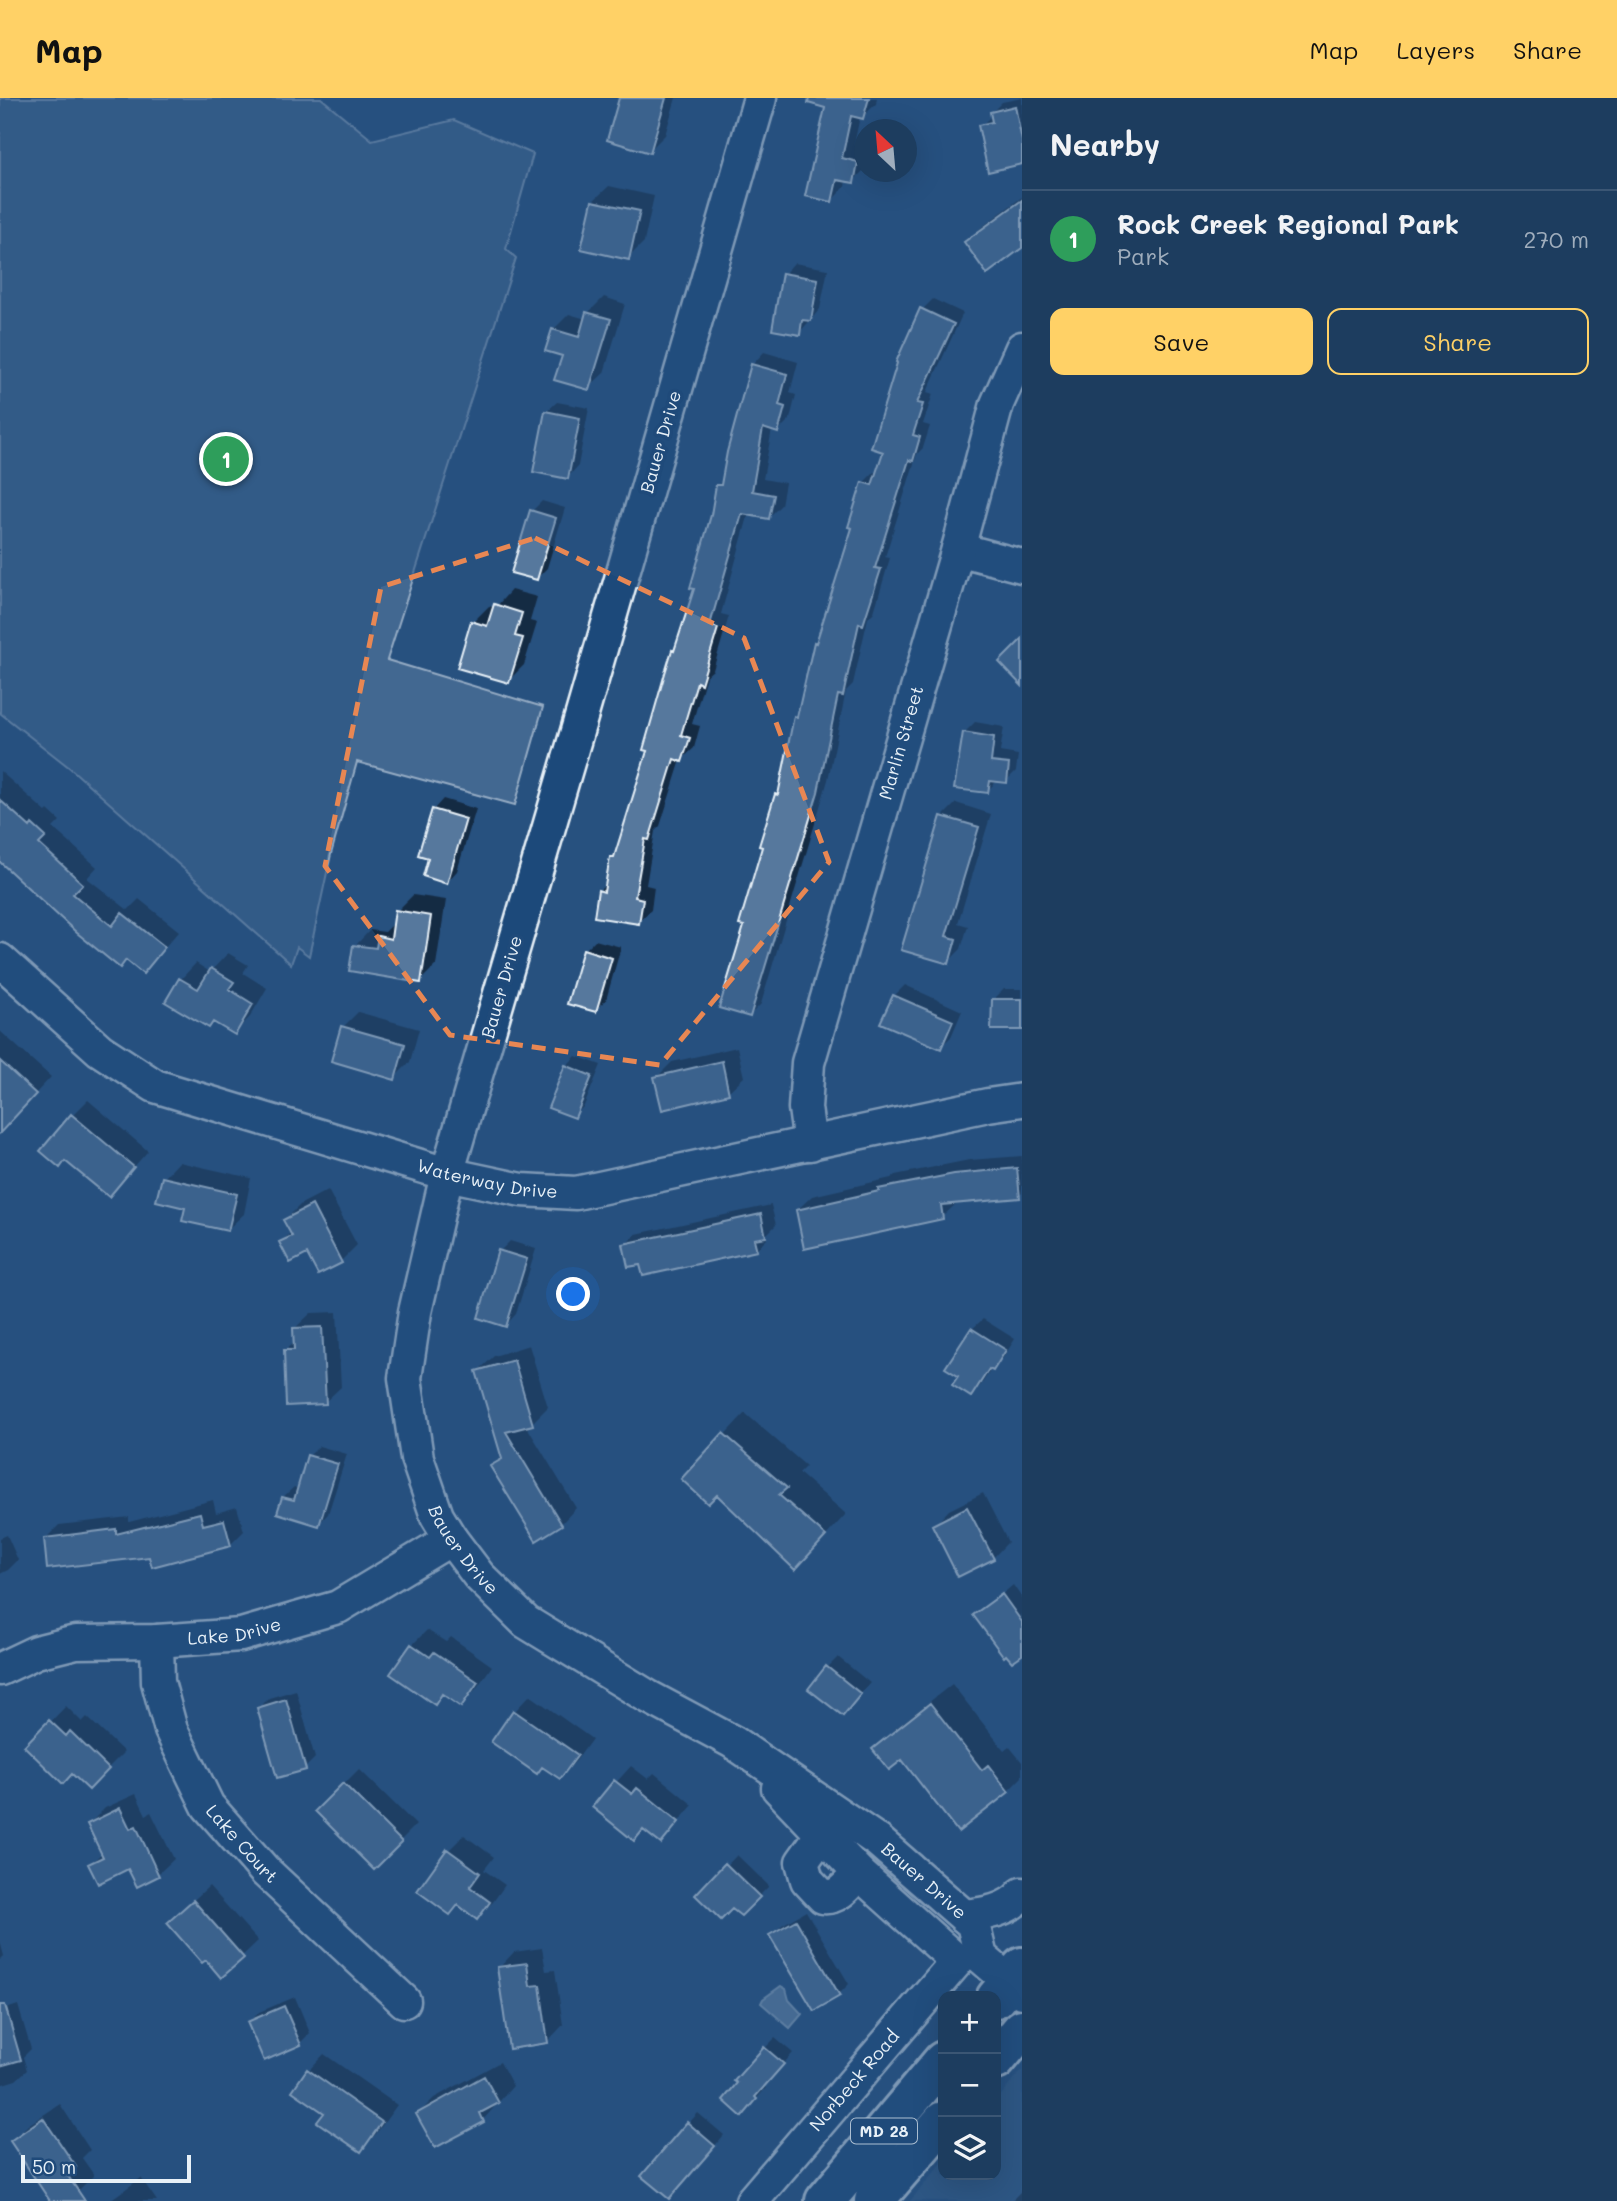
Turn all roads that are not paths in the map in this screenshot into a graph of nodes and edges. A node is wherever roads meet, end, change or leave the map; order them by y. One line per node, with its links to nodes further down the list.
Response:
1 (760, 98): 8 (street, Bauer Drive)
2 (1022, 348): 3 (street, Marlin Street)
3 (958, 549): 4 (street); 7 (street, Marlin Street)
4 (1022, 566)
5 (0, 960): 8 (street, Waterway Drive)
6 (1022, 1100): 7 (street, Waterway Drive)
7 (810, 1144): 8 (street, Waterway Drive)
8 (447, 1174): 9 (street, Bauer Drive)
9 (451, 1539): 10 (street, Lake Drive); 12 (street, Bauer Drive)
10 (157, 1641): 11 (street, Lake Drive); 19 (street, Lake Court)
11 (0, 1669)
12 (733, 1742): 13 (street, Bauer Drive); 16 (street, Bauer Drive)
13 (822, 1834): 14 (street, Bauer Drive); 14 (street)
14 (859, 1872): 17 (street, Bauer Drive)
15 (1022, 1894): 16 (street)
16 (977, 1915): 17 (street, Bauer Drive)
17 (969, 1959): 18 (street, Bauer Drive); 24 (street, Norbeck Road)
18 (1012, 1985)
19 (404, 2001)
20 (1022, 2029): 21 (main road)
21 (1001, 2054)
22 (938, 2067): 25 (main road, MD 28)
23 (938, 2127): 26 (main road, MD 28)
24 (752, 2201)
25 (825, 2201)
26 (874, 2201)

